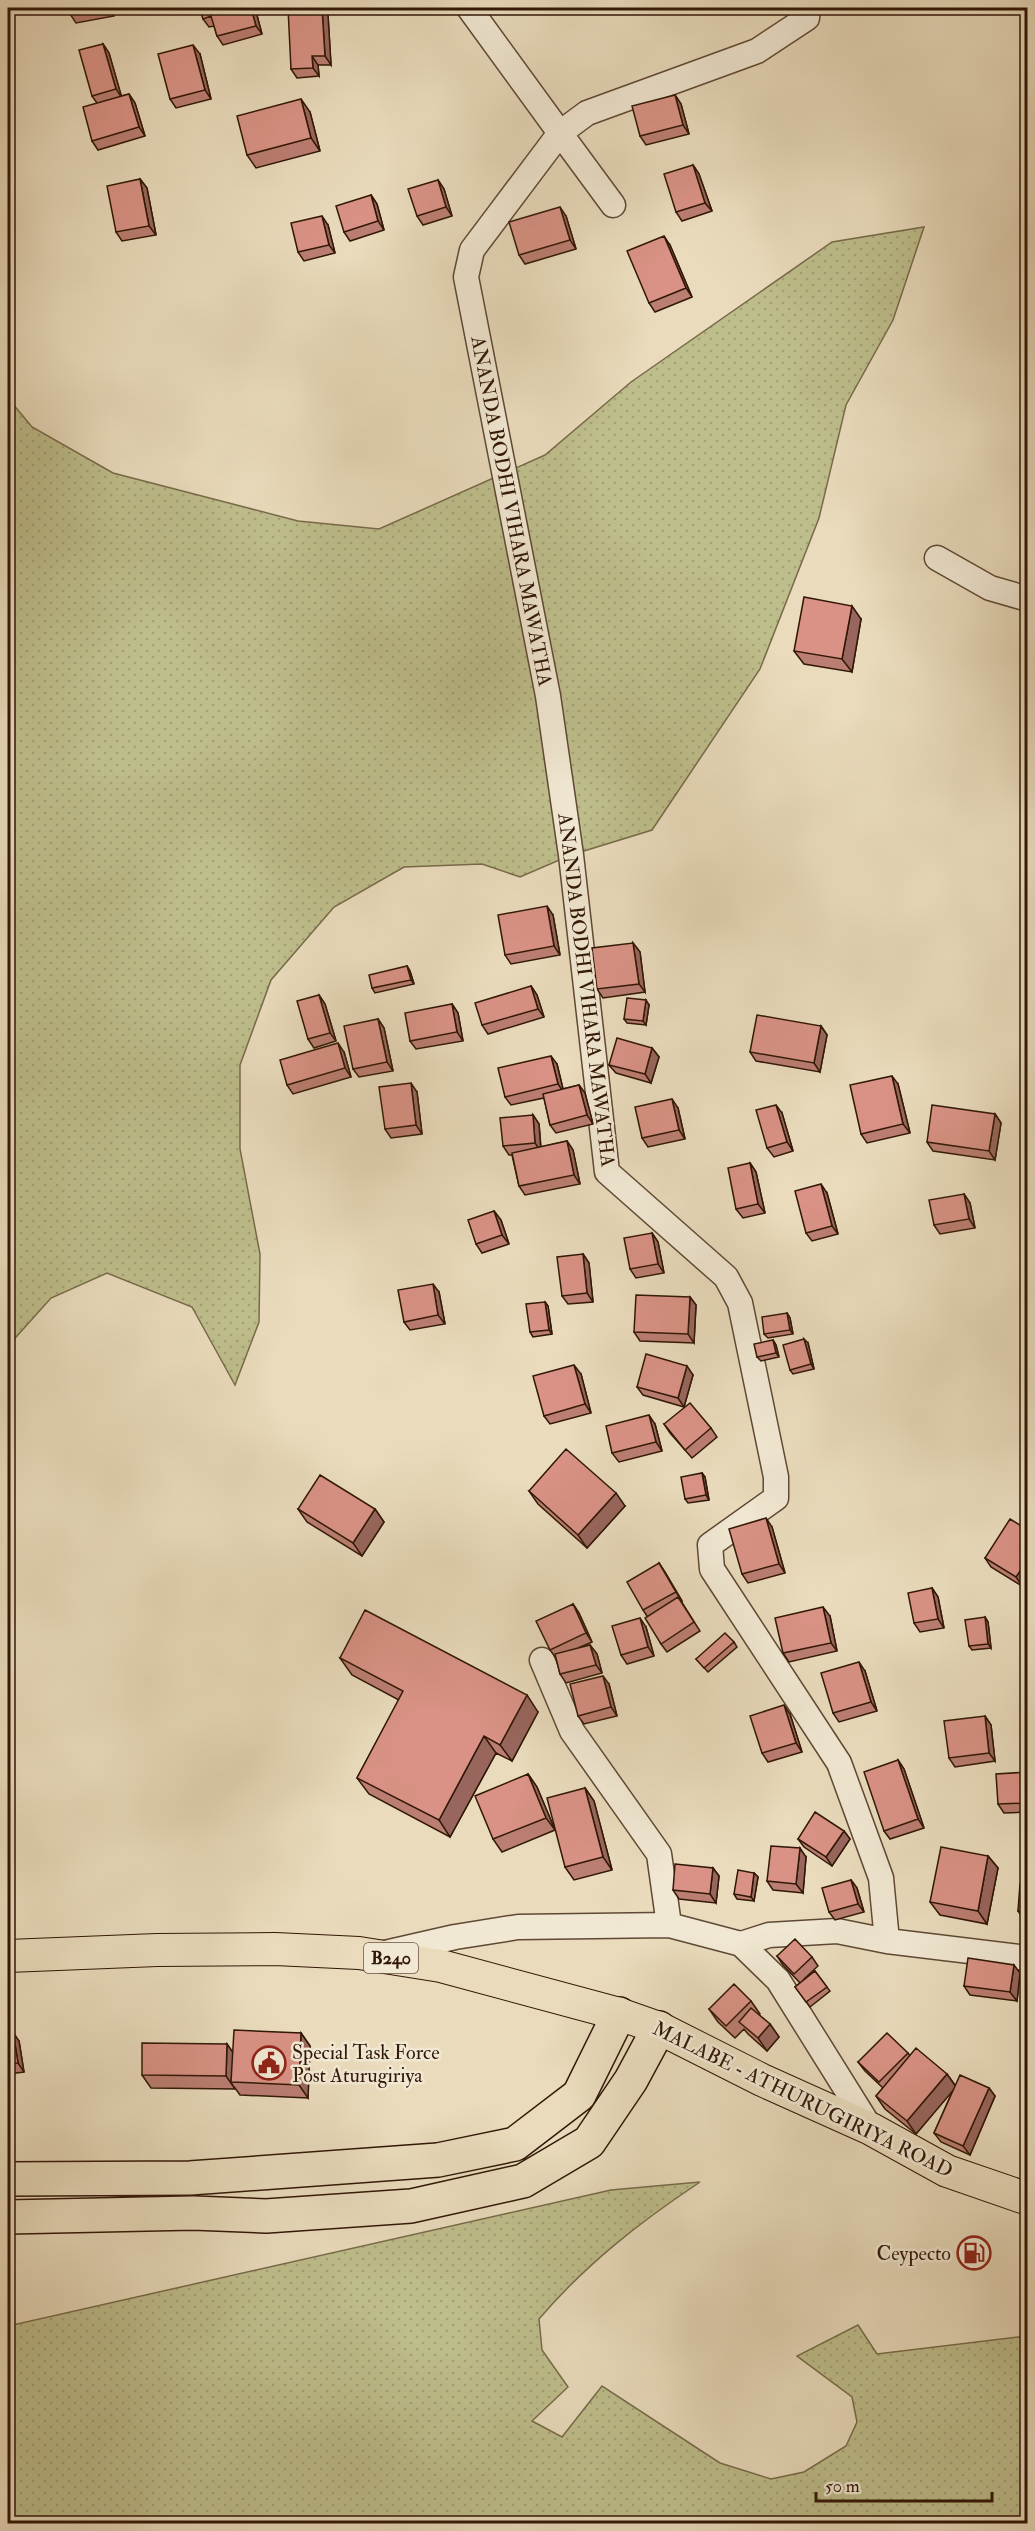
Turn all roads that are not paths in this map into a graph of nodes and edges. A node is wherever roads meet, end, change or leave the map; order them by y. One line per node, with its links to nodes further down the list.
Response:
1 (469, 8): 3 (street)
2 (808, 8): 3 (street)
3 (560, 133): 4 (street); 9 (street, ANANDA BODHI VIHARA MAWATHA)
4 (613, 205)
5 (937, 558): 6 (street)
6 (1028, 599)
7 (543, 1660): 8 (street)
8 (669, 1925): 10 (street); 11 (street)
9 (887, 1941): 10 (street); 13 (street)
10 (741, 1944): 16 (street)
11 (377, 1955): 12 (main road, MALABE - ATHURUGIRIYA ROAD / B240); 14 (main road, MALABE - ATHURUGIRIYA ROAD / B240)
12 (8, 1956)
13 (1028, 1958)
14 (619, 2014): 15 (main road, MALABE - ATHURUGIRIYA ROAD / B240); 17 (highway)
15 (659, 2028): 16 (main road, MALABE - ATHURUGIRIYA ROAD / B240); 19 (highway)
16 (871, 2129): 18 (main road, MALABE - ATHURUGIRIYA ROAD / B240)
17 (8, 2180)
18 (1028, 2199)
19 (8, 2217)

